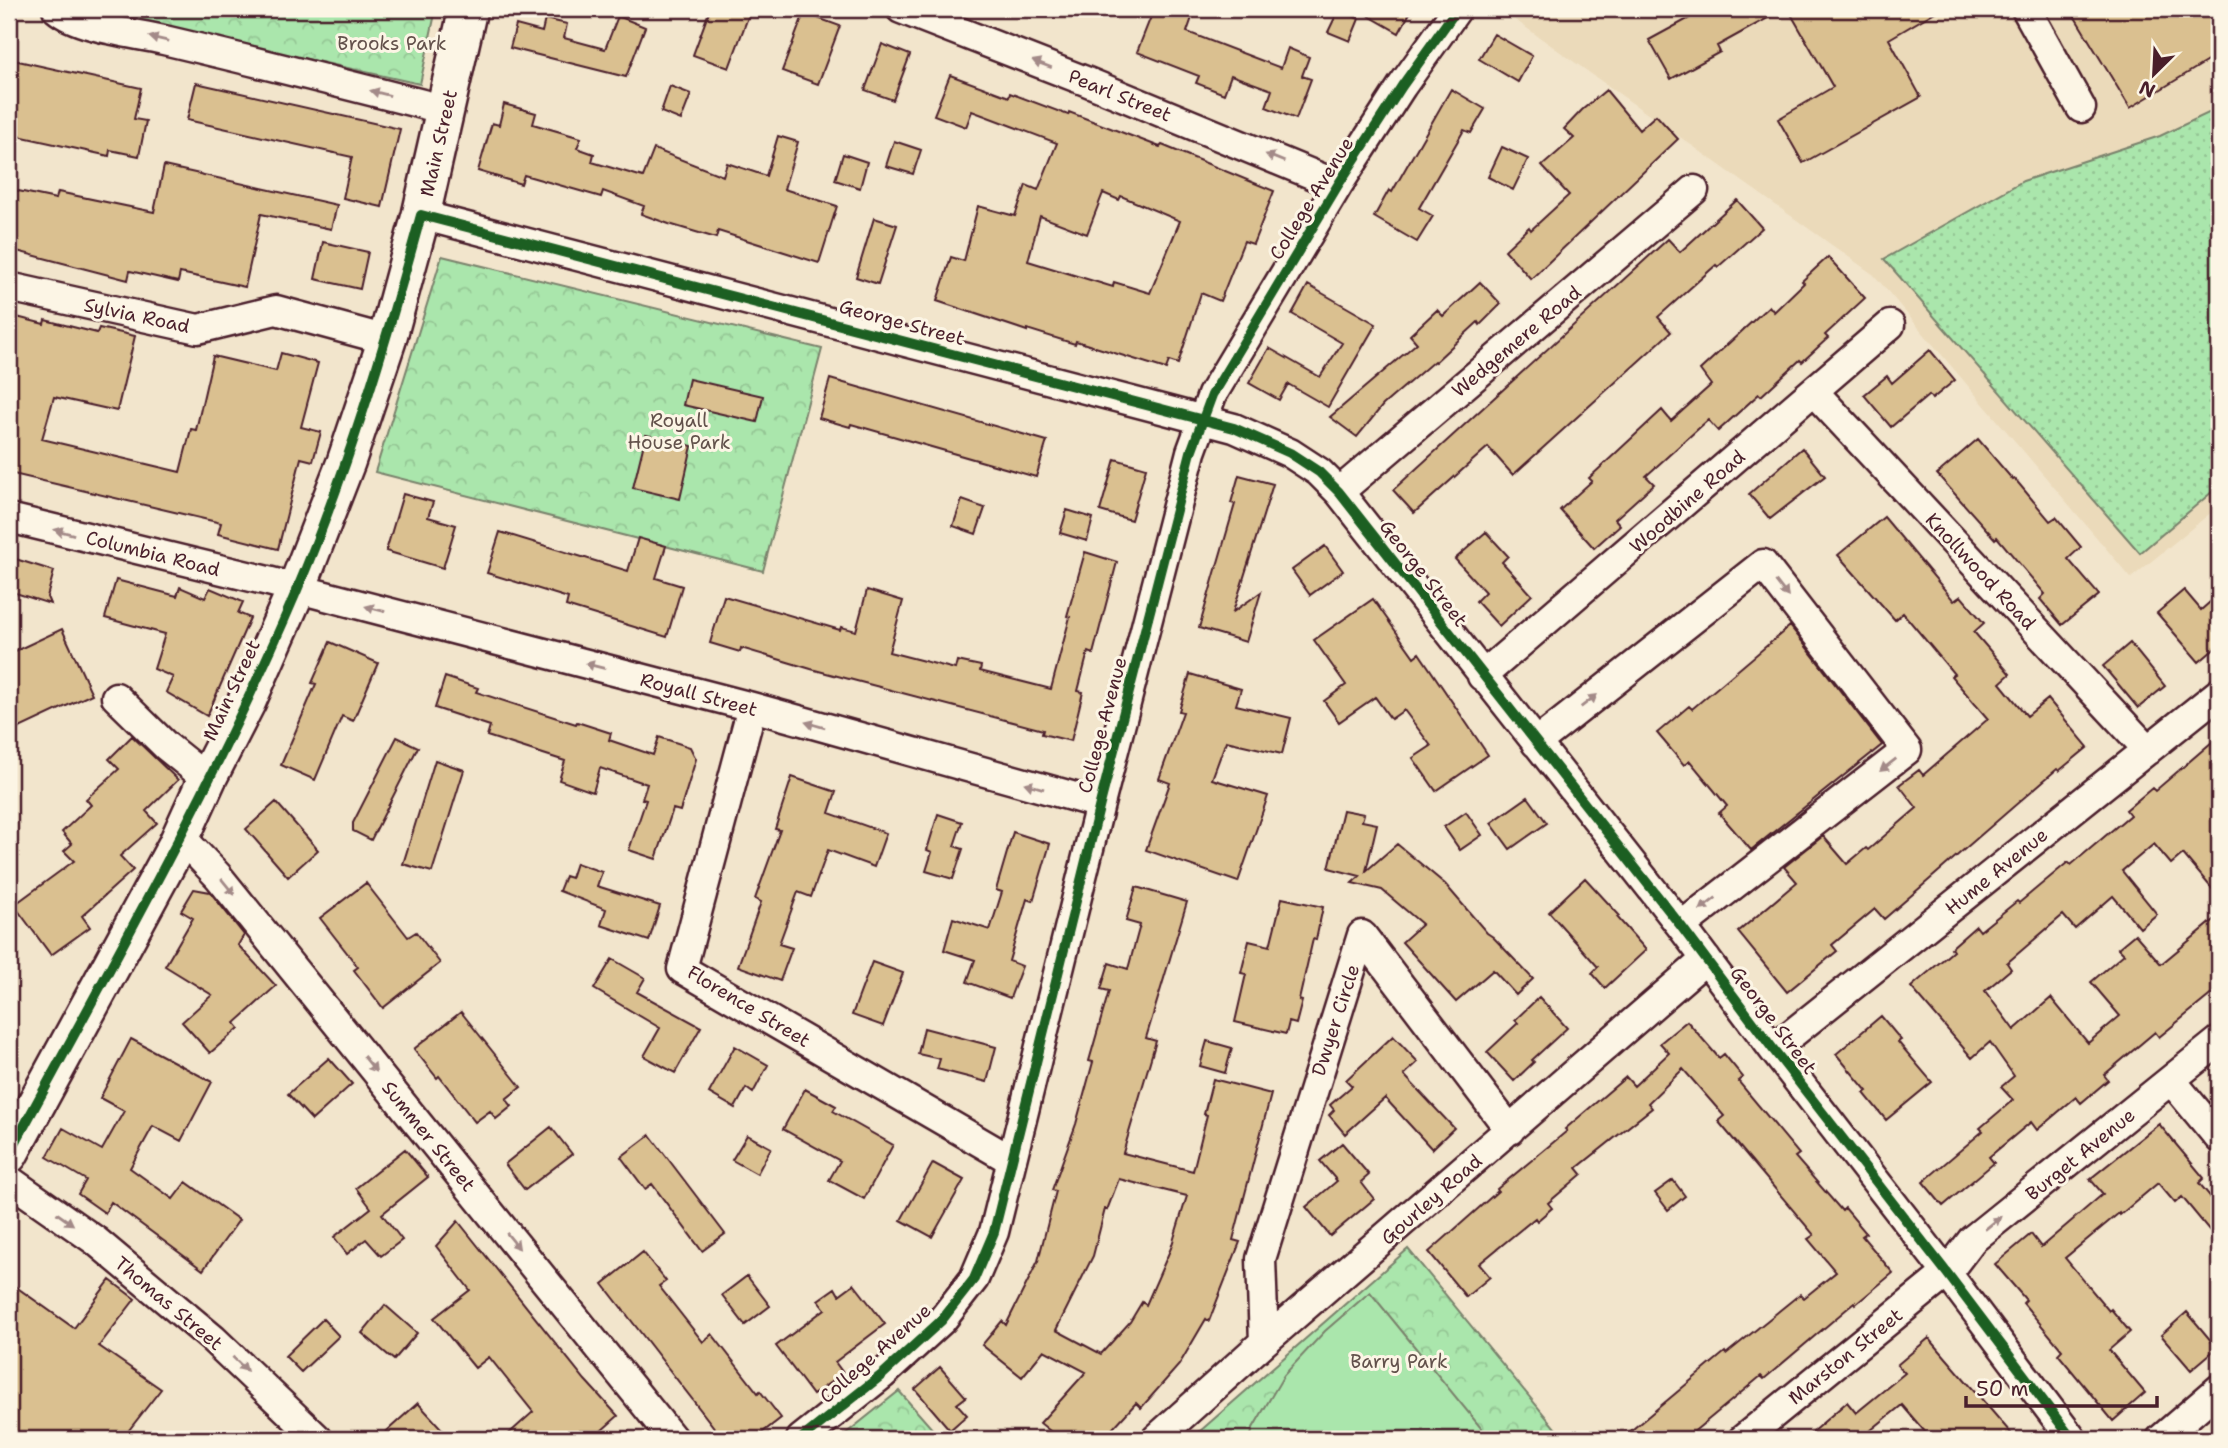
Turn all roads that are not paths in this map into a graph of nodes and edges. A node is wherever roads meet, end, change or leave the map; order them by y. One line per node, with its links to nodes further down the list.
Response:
1 (57, 9): 7 (street, one-way to 1)
2 (468, 9): 7 (main road, Main Street)
3 (901, 9): 8 (street, Pearl Street, one-way to 3)
4 (1457, 9): 8 (street, College Avenue)
5 (2026, 9): 6 (street)
6 (2081, 108)
7 (446, 110): 10 (main road, Main Street)
8 (1338, 185): 15 (street, College Avenue)
9 (1693, 190): 16 (street, Wedgemere Road)
10 (421, 215): 13 (main road, Main Street); 15 (street, George Street)
11 (9, 287): 13 (street, Sylvia Road)
12 (1890, 325): 14 (street, Woodbine Road)
13 (387, 340): 18 (main road, Main Street)
14 (1814, 392): 19 (street, Woodbine Road); 24 (street, Knollwood Road)
15 (1203, 420): 16 (street, George Street); 26 (street, College Avenue)
16 (1339, 492): 19 (street, George Street)
17 (9, 518): 18 (street, Columbia Road, one-way to 17)
18 (297, 588): 22 (street, Royall Street, one-way to 18); 25 (main road, Main Street)
19 (1482, 676): 23 (street, George Street)
20 (2219, 693): 24 (street, Hume Avenue)
21 (116, 697): 25 (street)
22 (752, 707): 26 (street, Royall Street, one-way to 22); 36 (street, Florence Street)
23 (1536, 743): 28 (street, George Street); 28 (street, one-way to 28)
24 (2148, 750): 31 (street, Hume Avenue)
25 (207, 779): 27 (main road, Main Street)
26 (1100, 804): 36 (street, College Avenue)
27 (181, 837): 35 (main road, Main Street); 42 (street, Summer Street, one-way to 42)
28 (1681, 926): 29 (street, George Street)
29 (1706, 959): 31 (street, George Street); 33 (street, Gourley Road)
30 (2219, 1041): 32 (street, Burget Avenue)
31 (1773, 1049): 38 (street, George Street)
32 (2171, 1080): 34 (street); 38 (street, Burget Avenue, one-way to 32)
33 (1510, 1130): 39 (street, Gourley Road); 39 (street, Dwyer Circle)
34 (2219, 1138)
35 (9, 1154)
36 (1011, 1160): 43 (street, College Avenue)
37 (9, 1180): 41 (street, Thomas Street, one-way to 41)
38 (1947, 1273): 45 (street, Marston Street); 46 (street, George Street)
39 (1264, 1342): 44 (street, Gourley Road)
40 (2219, 1389): 47 (street)
41 (318, 1439)
42 (673, 1439)
43 (801, 1439)
44 (1156, 1439)
45 (1743, 1439)
46 (2072, 1439)
47 (2161, 1439)

